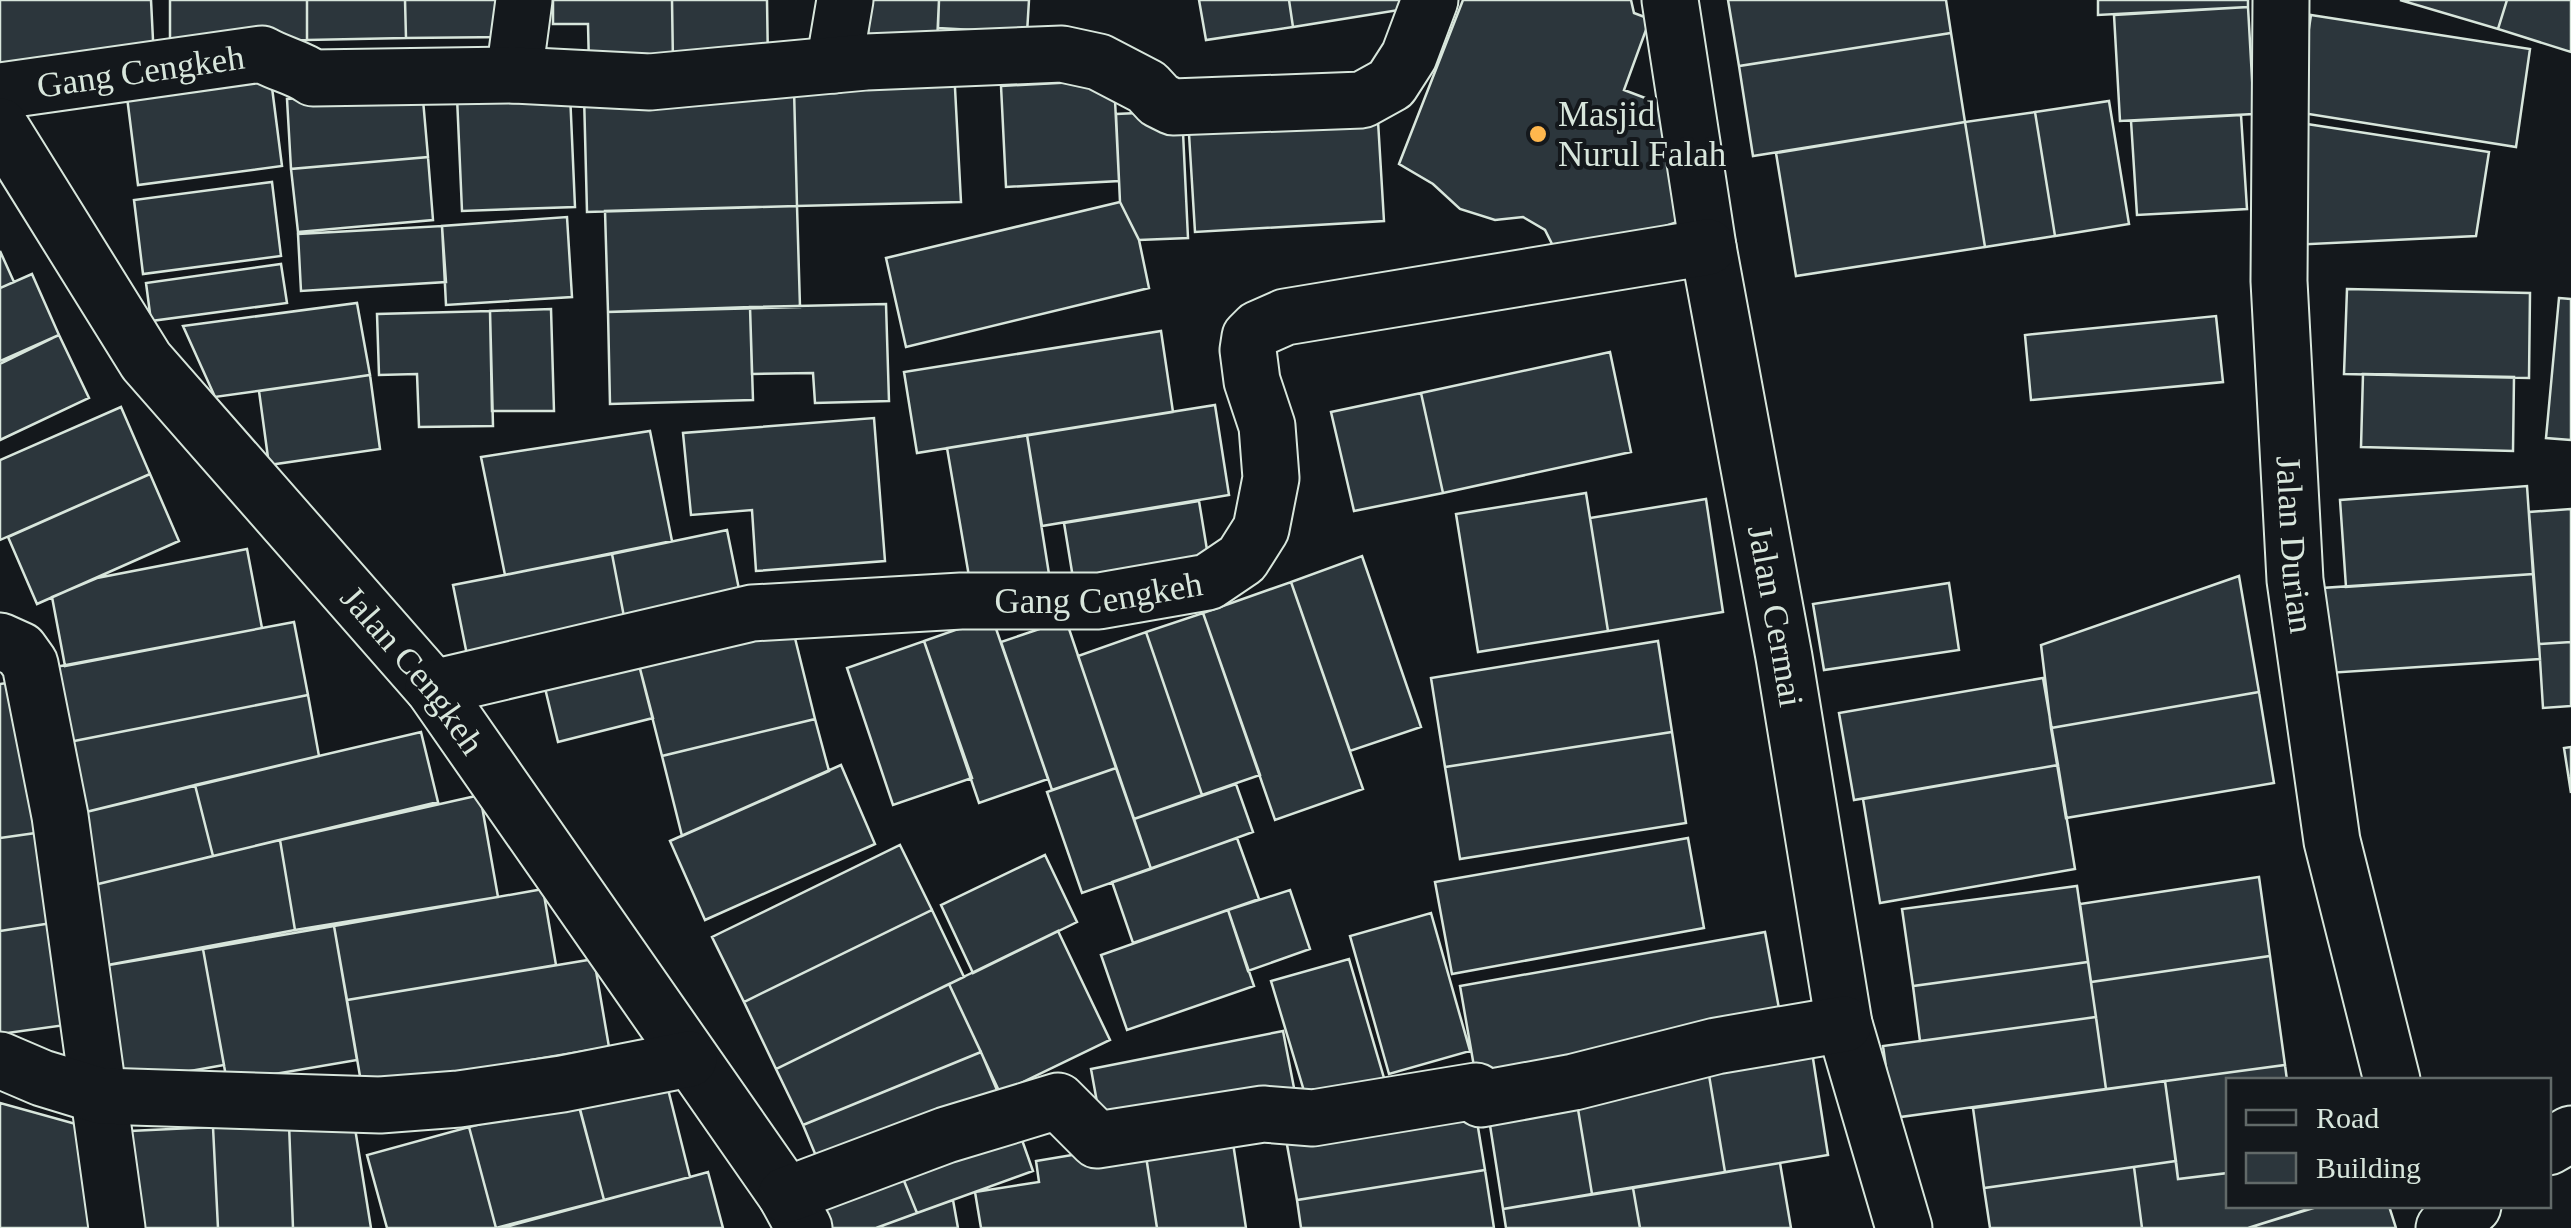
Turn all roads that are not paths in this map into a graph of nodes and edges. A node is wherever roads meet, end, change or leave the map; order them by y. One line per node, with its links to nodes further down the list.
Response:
1 (524, 0): 7 (street)
2 (844, 0): 6 (street)
3 (1430, 0): 6 (street, Gang Cengkeh)
4 (1670, 0): 10 (street, Jalan Cermai)
5 (2281, 0): 16 (street, Jalan Durian)
6 (834, 65): 7 (street, Gang Cengkeh)
7 (514, 75): 8 (street, Gang Cengkeh)
8 (0, 91)
9 (8, 157): 12 (street, Jalan Cengkeh)
10 (1708, 247): 12 (street, Gang Cengkeh); 13 (street, Jalan Cermai)
11 (0, 641): 17 (street)
12 (434, 688): 14 (street, Jalan Cengkeh)
13 (1844, 1024): 19 (street); 21 (street, Jalan Cermai)
14 (689, 1059): 17 (street); 19 (street, Jalan Cengkeh)
15 (0, 1060): 17 (street)
16 (2391, 1078)
17 (101, 1096): 20 (street)
18 (2470, 1208): 22 (street)
19 (796, 1212)
20 (117, 1228)
21 (1904, 1228)
22 (2444, 1228)

